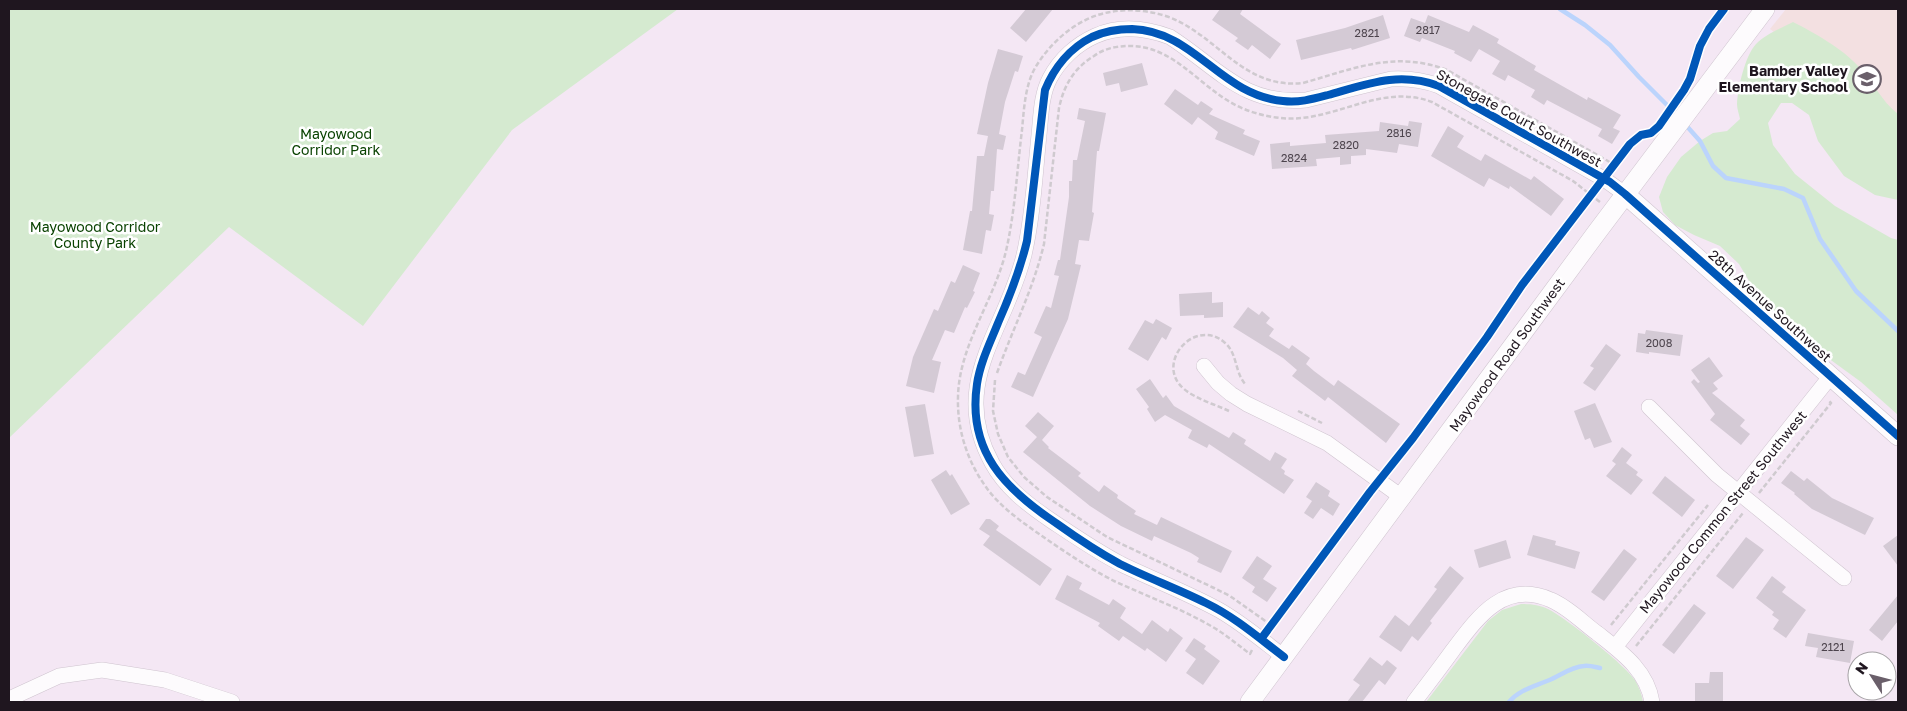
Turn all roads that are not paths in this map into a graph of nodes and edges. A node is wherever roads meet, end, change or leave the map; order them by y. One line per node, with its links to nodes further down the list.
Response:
1 (1765, 9): 2 (street, Mayowood Road Southwest)
2 (1625, 194): 4 (street, 28th Avenue Southwest); 8 (street, Mayowood Road Southwest); 11 (street, Stonegate Court Southwest)
3 (1204, 366): 8 (street)
4 (1830, 377): 6 (street, 28th Avenue Southwest); 7 (street, Mayowood Common Street Southwest)
5 (1649, 407): 7 (street)
6 (1898, 436)
7 (1738, 494): 9 (street); 10 (street, Mayowood Common Street Southwest)
8 (1403, 498): 11 (street, Mayowood Road Southwest)
9 (1844, 578)
10 (1615, 647): 15 (street); 16 (street)
11 (1284, 657): 14 (street, Mayowood Road Southwest)
12 (9, 699): 13 (street)
13 (232, 702)
14 (1250, 702)
15 (1414, 702)
16 (1652, 702)

